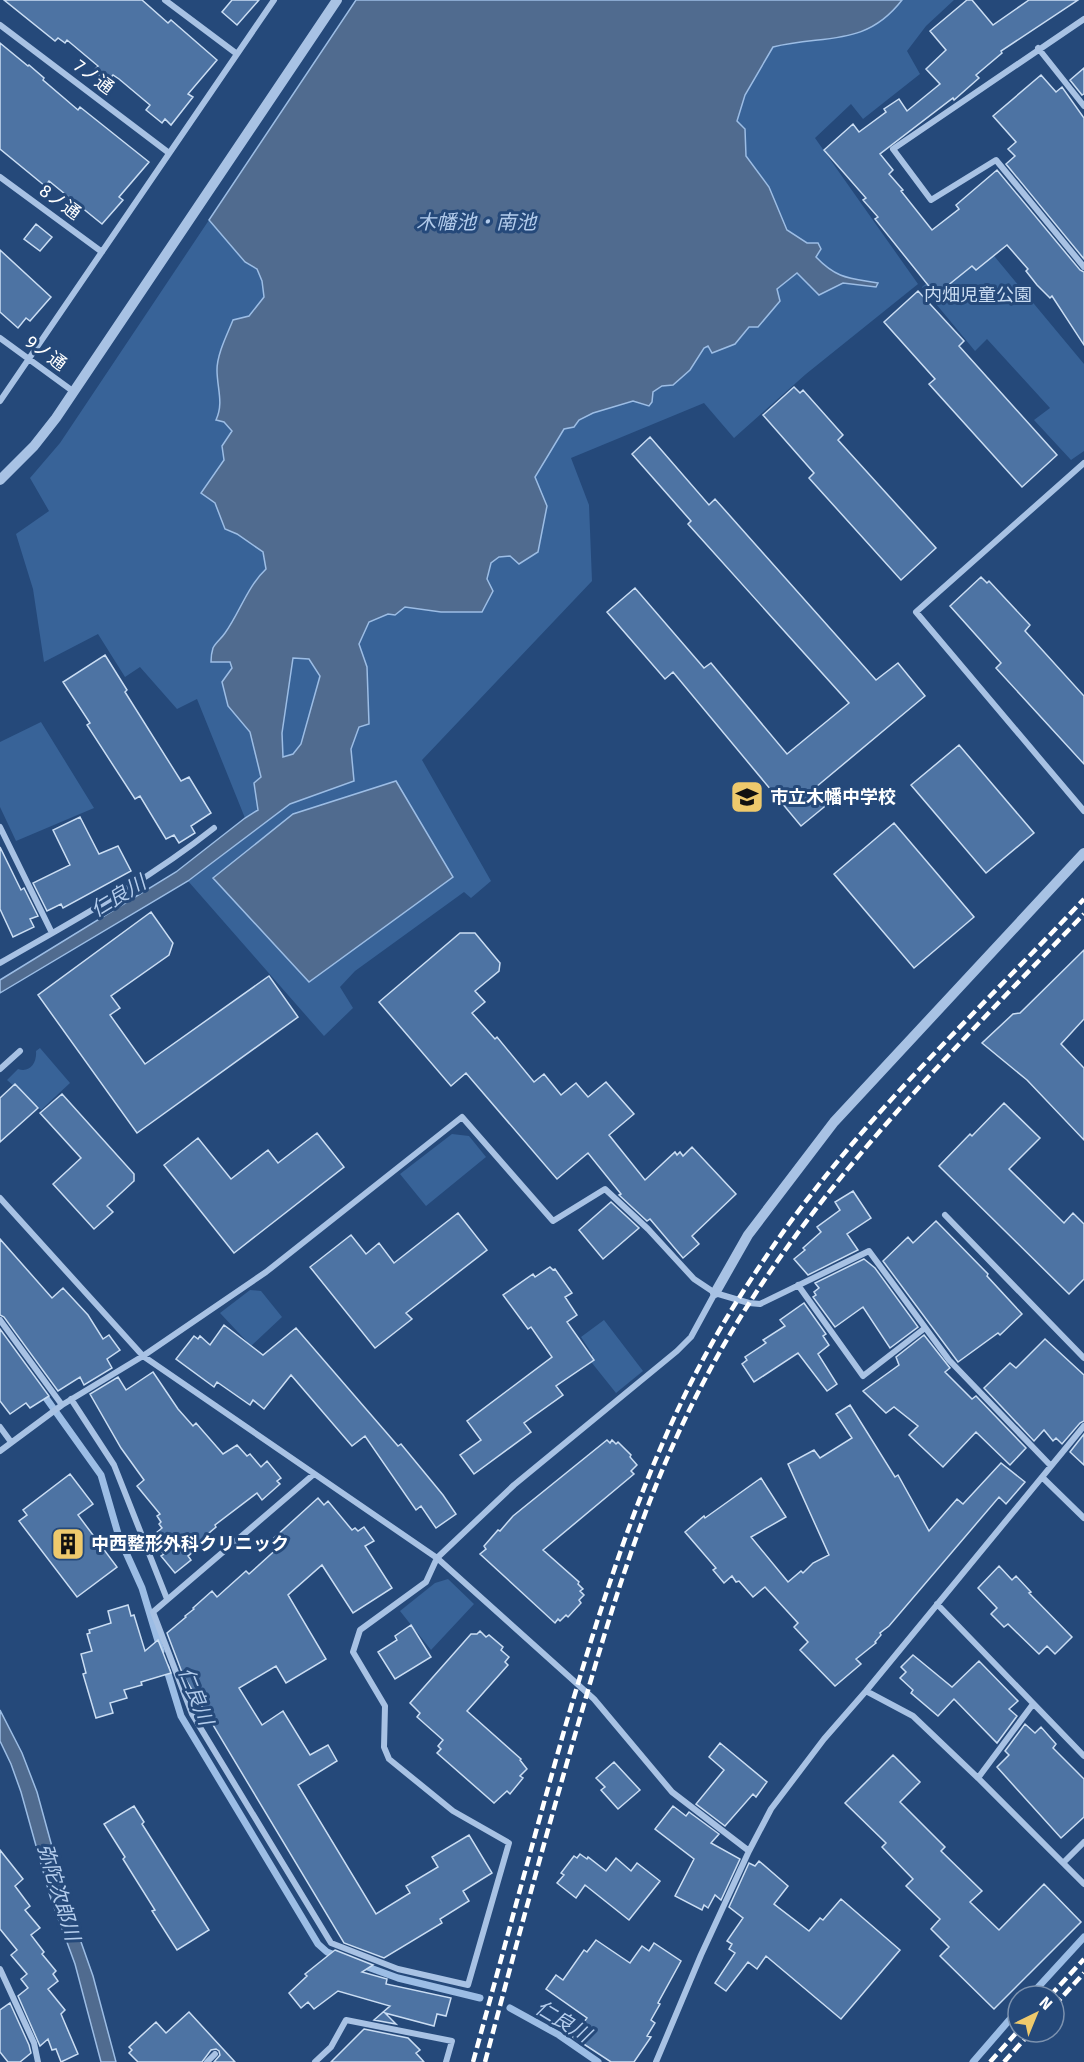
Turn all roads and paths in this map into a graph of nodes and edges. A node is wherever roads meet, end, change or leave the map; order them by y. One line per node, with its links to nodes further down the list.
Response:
1 (165, 0): 7 (street)
2 (274, 0): 7 (street)
3 (337, 0): 15 (street)
4 (1084, 19): 6 (street)
5 (0, 25): 9 (street, 7ノ通)
6 (1038, 48): 8 (street); 12 (street)
7 (237, 54): 9 (street)
8 (1084, 106)
9 (169, 153): 11 (street)
10 (0, 177): 11 (street, 8ノ通)
11 (102, 252): 14 (street)
12 (1084, 267)
13 (0, 338): 14 (street, 9ノ通)
14 (28, 359): 15 (street, 9ノ通); 16 (street)
15 (74, 392): 18 (street)
16 (0, 401)
17 (1084, 463): 19 (street)
18 (0, 480)
19 (1084, 811)
20 (0, 827): 23 (street)
21 (214, 828): 23 (street)
22 (1084, 853): 30 (street)
23 (52, 933): 24 (street)
24 (0, 963)
25 (20, 1052): 26 (street)
26 (0, 1069)
27 (0, 1198): 33 (street)
28 (945, 1215): 34 (street)
29 (798, 1285): 30 (street); 32 (street); 32 (street)
30 (715, 1293): 33 (street); 45 (street)
31 (0, 1320): 36 (street)
32 (925, 1328): 41 (street)
33 (143, 1356): 35 (street); 42 (street)
34 (1084, 1358)
35 (71, 1399): 36 (street); 46 (street)
36 (61, 1406): 39 (street)
37 (1084, 1425): 41 (street)
38 (0, 1427): 39 (street)
39 (11, 1443): 40 (street)
40 (0, 1451)
41 (1051, 1466): 43 (street)
42 (314, 1474): 45 (street); 46 (street)
43 (1042, 1477): 44 (street); 47 (street)
44 (1084, 1518)
45 (437, 1558): 46 (street); 53 (street)
46 (167, 1599)
47 (937, 1604): 48 (street); 49 (street)
48 (866, 1691): 51 (street); 53 (street)
49 (1033, 1704): 50 (street); 51 (street)
50 (1084, 1756)
51 (978, 1778): 54 (street)
52 (1084, 1842): 54 (street)
53 (749, 1851): 62 (street)
54 (1063, 1863): 55 (street)
55 (1084, 1884)
56 (0, 1970): 58 (street)
57 (216, 2054): 59 (street)
58 (38, 2062)
59 (207, 2062)
60 (315, 2062): 61 (street)
61 (446, 2062)
62 (656, 2062)

